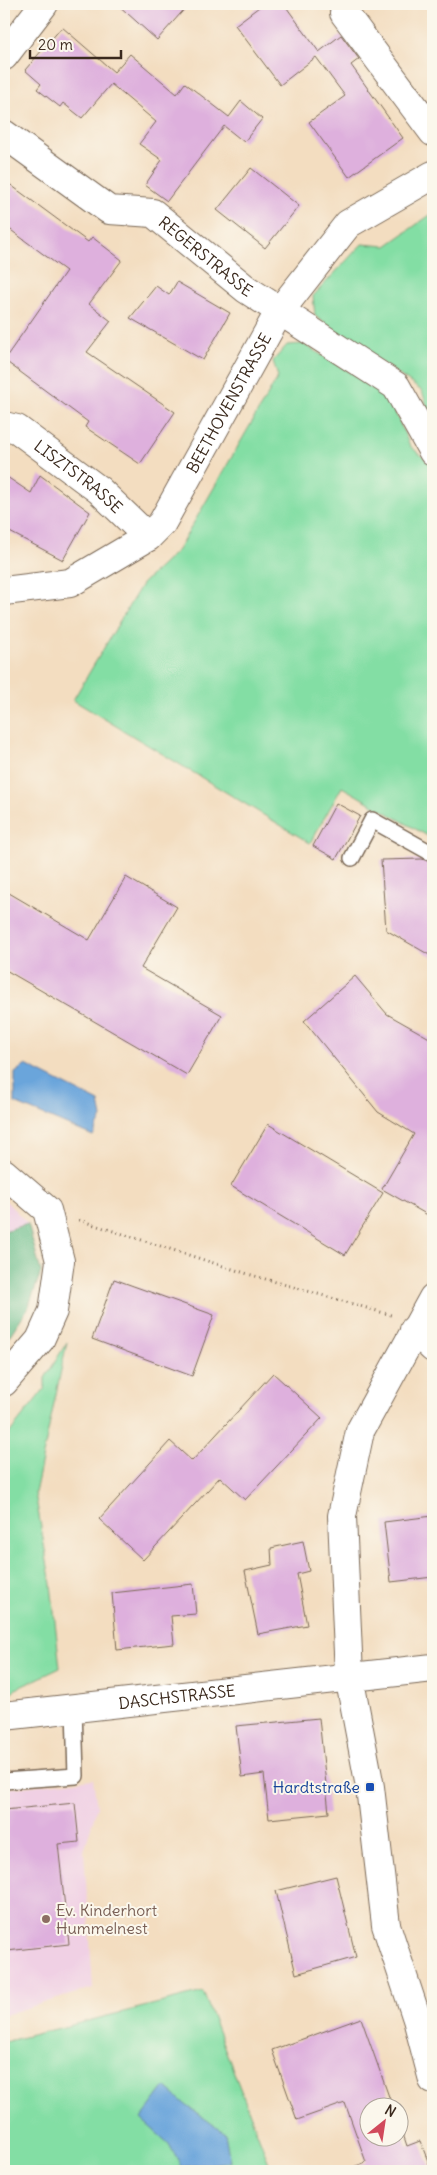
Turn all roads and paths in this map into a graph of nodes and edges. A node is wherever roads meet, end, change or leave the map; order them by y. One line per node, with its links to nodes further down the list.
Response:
1 (44, 4): 3 (street)
2 (346, 4): 4 (street)
3 (4, 56)
4 (433, 132)
5 (4, 134): 7 (street, REGERSTRASSE)
6 (433, 175): 7 (street, BEETHOVENSTRASSE)
7 (279, 312): 9 (street, REGERSTRASSE); 10 (street, BEETHOVENSTRASSE)
8 (4, 426): 10 (street, LISZTSTRASSE)
9 (433, 452)
10 (148, 537): 11 (street, BEETHOVENSTRASSE)
11 (4, 591)
12 (433, 854): 13 (lane)
13 (352, 858)
14 (4, 1173): 15 (street)
15 (47, 1210): 17 (path); 18 (street)
16 (433, 1298): 17 (street)
17 (424, 1339): 20 (street)
18 (4, 1382)
19 (433, 1668): 20 (street, DASCHSTRASSE)
20 (349, 1676): 21 (street, DASCHSTRASSE); 24 (street)
21 (74, 1708): 22 (street, DASCHSTRASSE); 23 (lane)
22 (4, 1716)
23 (4, 1781)
24 (433, 2080)

